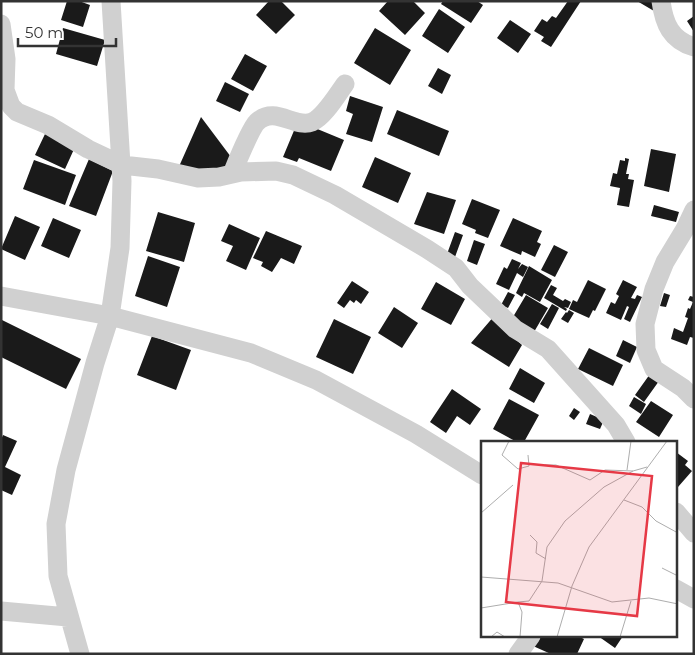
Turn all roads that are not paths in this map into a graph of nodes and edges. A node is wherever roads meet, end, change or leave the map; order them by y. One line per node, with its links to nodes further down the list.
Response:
1 (111, 1): 7 (street)
2 (661, 1): 4 (street)
3 (1, 24): 5 (street)
4 (694, 47)
5 (4, 61): 7 (street)
6 (345, 84): 8 (street)
7 (122, 165): 8 (street); 11 (street)
8 (232, 174): 13 (street)
9 (694, 210): 12 (street)
10 (1, 296): 11 (street)
11 (110, 316): 14 (street); 20 (street)
12 (694, 399)
13 (625, 441)
14 (481, 473)
15 (678, 514): 16 (street)
16 (694, 533)
17 (678, 589): 18 (street)
18 (694, 599)
19 (1, 611): 20 (street)
20 (68, 617): 22 (street)
21 (530, 638): 23 (street)
22 (80, 654)
23 (518, 654)

